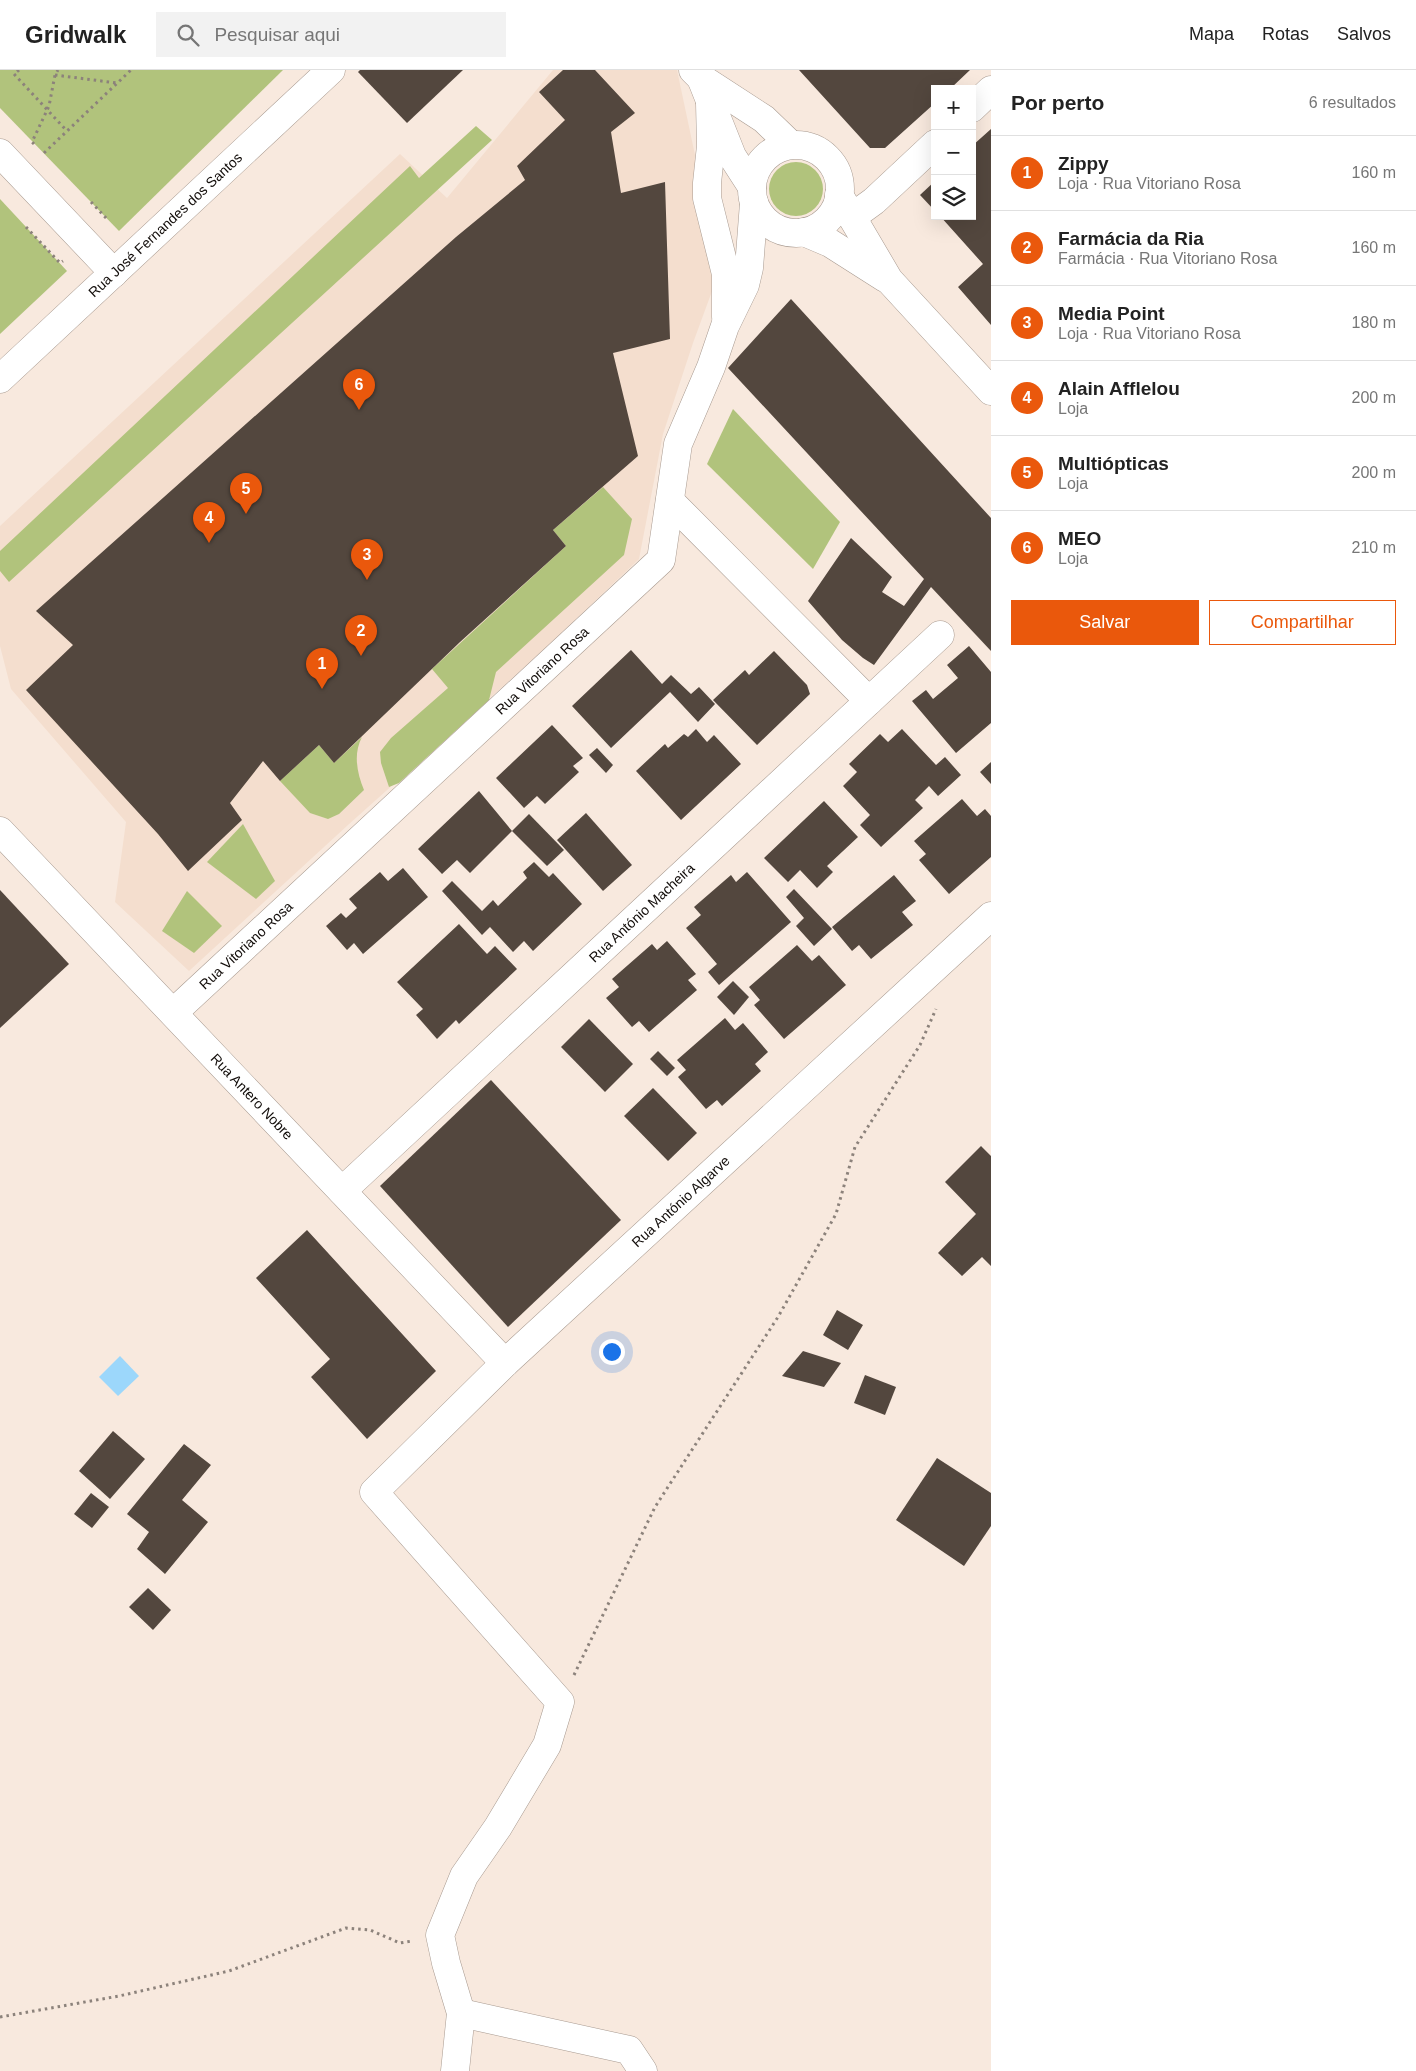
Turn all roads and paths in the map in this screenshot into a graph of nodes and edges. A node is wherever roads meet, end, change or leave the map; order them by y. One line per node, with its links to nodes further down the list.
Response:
1 (19, 70): 9 (path)
2 (132, 70): 6 (path)
3 (331, 70): 17 (street, Rua José Fernandes dos Santos)
4 (55, 75): 6 (path)
5 (701, 82): 10 (street); 14 (street); 19 (street)
6 (117, 84): 9 (path)
7 (991, 90): 8 (street)
8 (976, 104)
9 (67, 131): 13 (path)
10 (791, 145): 14 (street); 15 (street)
11 (931, 148): 15 (street)
12 (0, 153): 17 (street)
13 (44, 153)
14 (753, 195): 16 (street); 19 (street)
15 (846, 206): 16 (street); 18 (street)
16 (804, 232): 18 (street)
17 (114, 273): 20 (street, Rua José Fernandes dos Santos)
18 (889, 280): 21 (street)
19 (725, 326): 22 (street, Rua Vitoriano Rosa)
20 (0, 379)
21 (991, 391)
22 (670, 501): 24 (street); 28 (street, Rua Vitoriano Rosa)
23 (940, 635): 24 (street, Rua António Macheira)
24 (869, 701): 29 (street, Rua António Macheira)
25 (0, 831): 28 (street, Rua Antero Nobre)
26 (991, 916): 27 (street, Rua António Algarve)
27 (933, 971): 30 (street, Rua António Algarve); 31 (path)
28 (174, 1012): 29 (street, Rua Antero Nobre)
29 (342, 1191): 30 (street, Rua Antero Nobre)
30 (504, 1363): 31 (street, Rua António Algarve)
31 (560, 1702): 32 (street)
32 (440, 1935): 33 (street); 34 (path)
33 (461, 2013): 35 (street); 36 (street)
34 (0, 2017)
35 (456, 2071)
36 (643, 2071)

